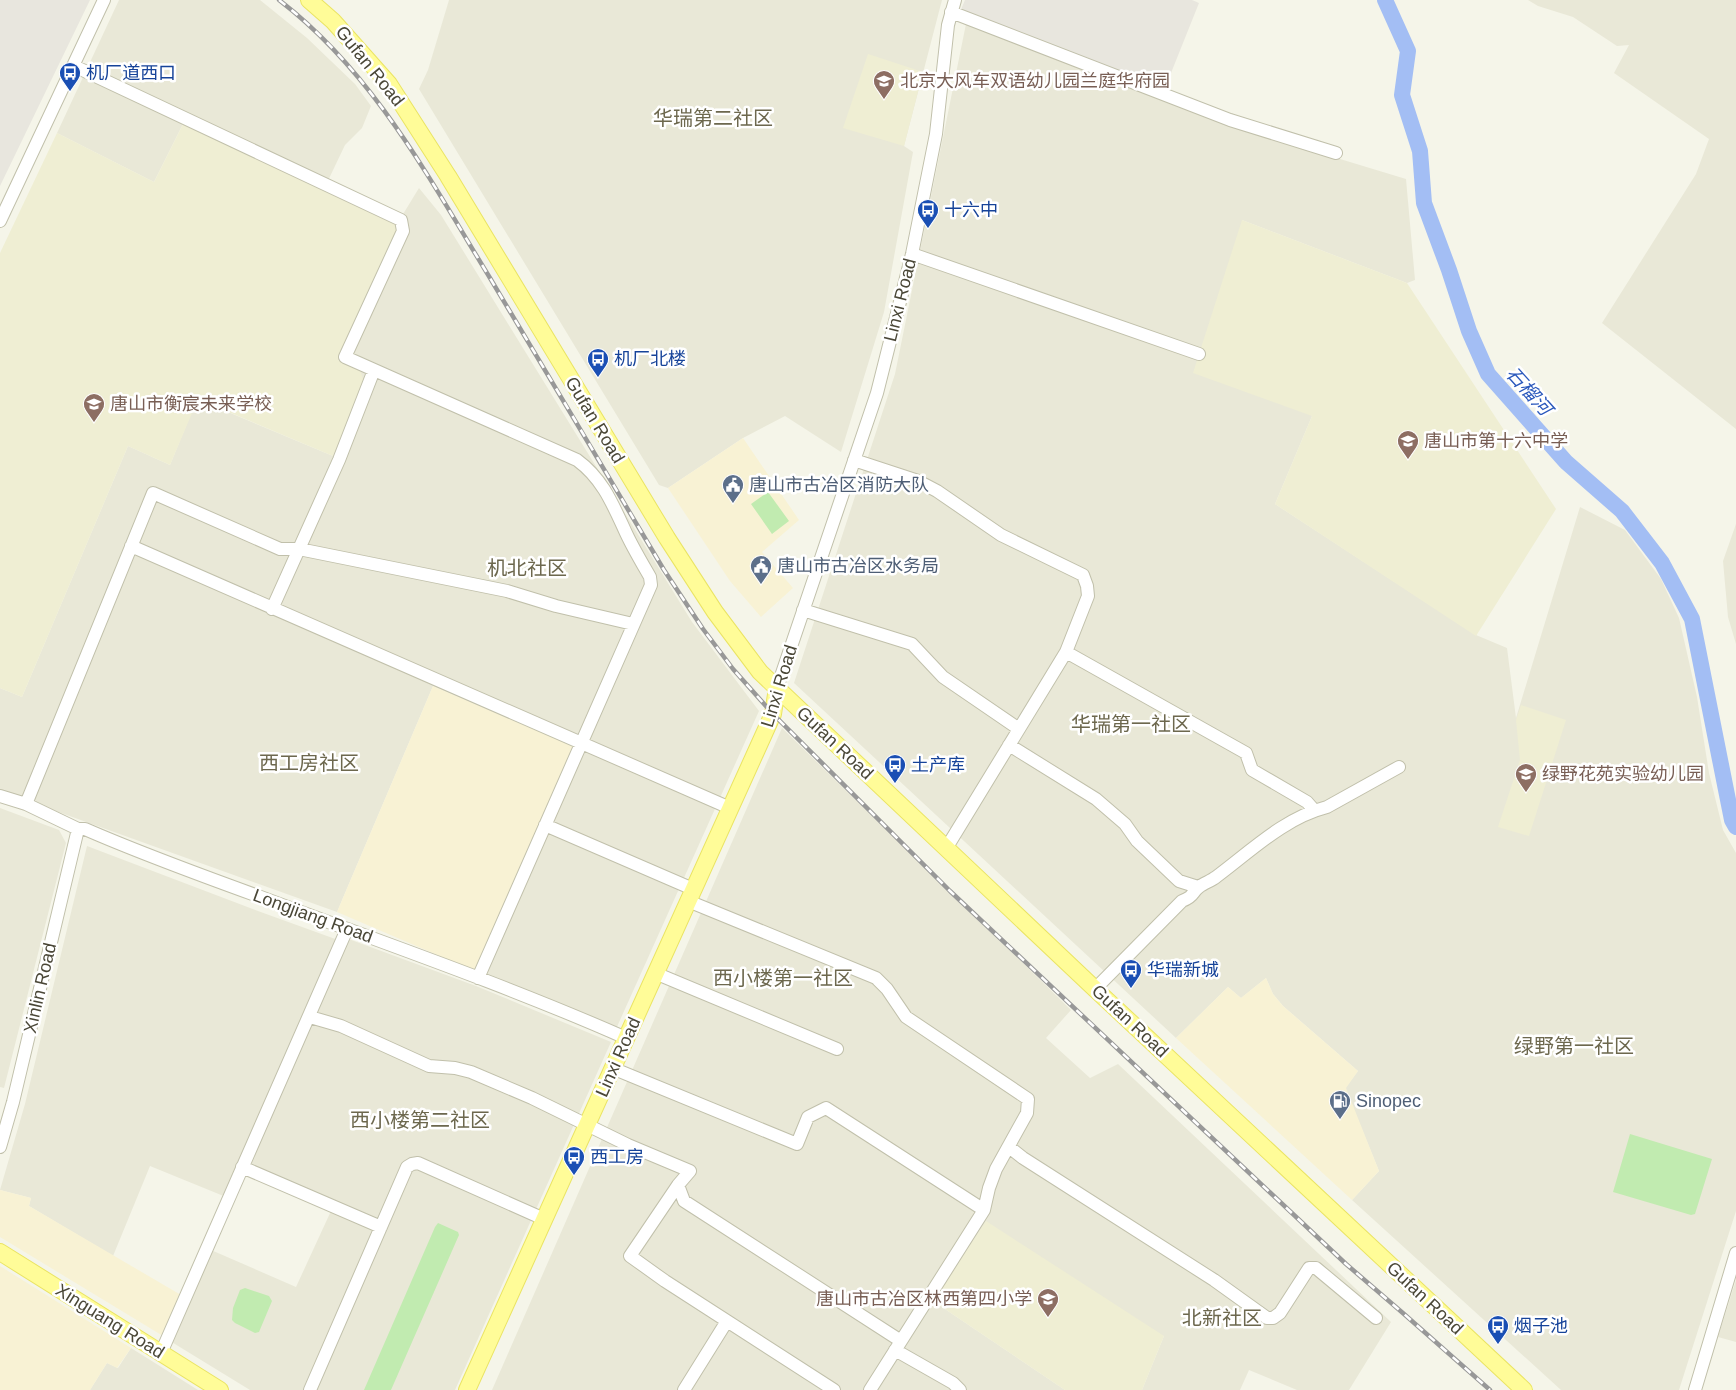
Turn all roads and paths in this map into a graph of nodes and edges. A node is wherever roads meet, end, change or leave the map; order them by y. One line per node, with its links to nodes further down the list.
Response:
1 (104, 0): 4 (street)
2 (309, 0): 17 (main road, Gufan Road)
3 (953, 6): 5 (street); 7 (street, Linxi Road)
4 (74, 66): 6 (street); 9 (street)
5 (1336, 153)
6 (0, 221)
7 (912, 254): 8 (street); 10 (street, Linxi Road)
8 (1199, 354)
9 (374, 370): 12 (street); 15 (street)
10 (854, 460): 14 (street, Linxi Road); 16 (street)
11 (131, 546): 12 (street); 13 (street); 23 (street)
12 (299, 550): 13 (street); 15 (street)
13 (272, 609): 19 (street)
14 (803, 610): 17 (street, Linxi Road); 18 (street)
15 (633, 624): 19 (street)
16 (1066, 652): 18 (street); 25 (street)
17 (777, 688): 24 (main road, Linxi Road); 28 (main road, Gufan Road)
18 (1019, 729): 20 (street)
19 (581, 743): 24 (street); 26 (street)
20 (1009, 745): 28 (street); 29 (street)
21 (1399, 766): 25 (street)
22 (0, 796): 23 (street, Longjiang Road)
23 (26, 804): 27 (street, Longjiang Road)
24 (730, 808): 31 (main road, Linxi Road)
25 (1314, 810): 30 (street)
26 (545, 825): 31 (street); 35 (street)
27 (78, 829): 33 (street, Longjiang Road); 42 (street, Xinlin Road)
28 (947, 847): 36 (main road, Gufan Road)
29 (1179, 881): 30 (street); 32 (street)
30 (1198, 888): 32 (street)
31 (691, 895): 34 (main road, Linxi Road); 43 (street)
32 (1182, 901): 36 (street)
33 (347, 929): 35 (street, Longjiang Road); 37 (street)
34 (655, 973): 38 (main road, Linxi Road); 39 (street)
35 (478, 978): 38 (street, Longjiang Road)
36 (1095, 989): 62 (main road, Gufan Road)
37 (310, 1017): 41 (street); 44 (street)
38 (626, 1038): 40 (main road, Linxi Road)
39 (838, 1048)
40 (612, 1068): 41 (main road, Linxi Road); 46 (street)
41 (587, 1124): 45 (street); 47 (main road, Linxi Road)
42 (0, 1147)
43 (1008, 1147): 46 (street); 51 (street)
44 (242, 1167): 48 (street); 54 (street)
45 (678, 1185): 52 (street); 53 (street)
46 (984, 1210): 53 (street)
47 (544, 1219): 48 (street); 57 (main road, Linxi Road)
48 (381, 1227): 56 (street)
49 (0, 1252): 54 (main road, Xinguang Road)
50 (1736, 1253): 63 (street)
51 (1376, 1318)
52 (728, 1321): 58 (street); 59 (street)
53 (898, 1346): 60 (street); 61 (street)
54 (160, 1353): 55 (main road, Xinguang Road)
55 (220, 1390)
56 (310, 1390)
57 (468, 1390)
58 (684, 1390)
59 (834, 1390)
60 (870, 1390)
61 (960, 1390)
62 (1524, 1390)
63 (1695, 1390)

